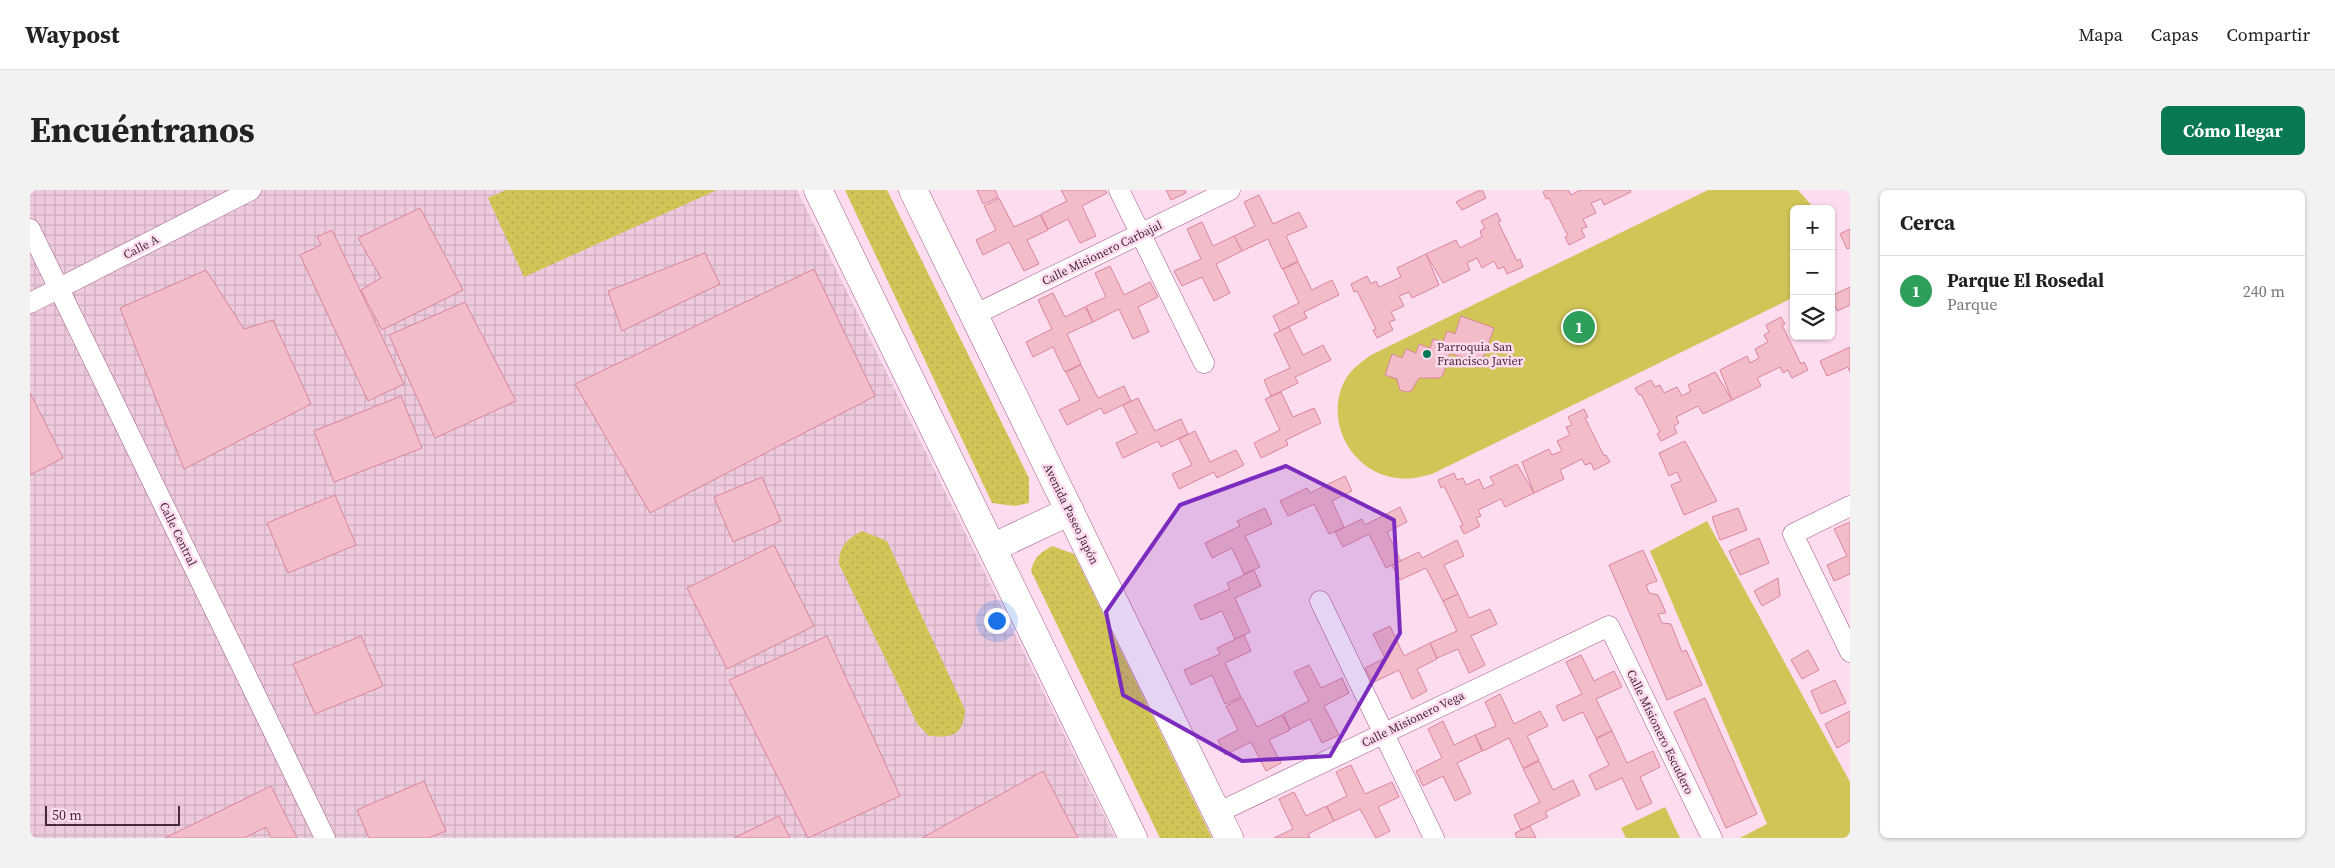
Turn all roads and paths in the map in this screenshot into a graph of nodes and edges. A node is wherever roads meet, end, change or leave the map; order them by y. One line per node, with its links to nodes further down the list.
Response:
1 (251, 190): 8 (street, Calle A)
2 (818, 190): 14 (main road)
3 (913, 190): 10 (main road, Avenida Paseo Japón)
4 (1119, 190): 7 (street)
5 (1230, 190): 7 (street, Calle Misionero Carbajal)
6 (30, 229): 8 (street, Calle Central)
7 (1141, 234): 10 (street, Calle Misionero Carbajal); 11 (street)
8 (59, 289): 9 (street, Calle A); 20 (street, Calle Central)
9 (30, 303)
10 (974, 315): 13 (main road, Avenida Paseo Japón)
11 (1204, 363)
12 (1850, 506): 17 (street)
13 (1070, 511): 14 (main road); 19 (main road, Avenida Paseo Japón)
14 (992, 548): 21 (main road)
15 (1320, 601): 18 (street)
16 (1609, 626): 18 (street, Calle Misionero Vega); 24 (street, Calle Misionero Escudero)
17 (1850, 652)
18 (1384, 733): 19 (street, Calle Misionero Vega); 23 (street)
19 (1217, 813): 22 (main road, Avenida Paseo Japón)
20 (325, 838)
21 (1133, 838)
22 (1229, 838)
23 (1434, 838)
24 (1712, 838)

